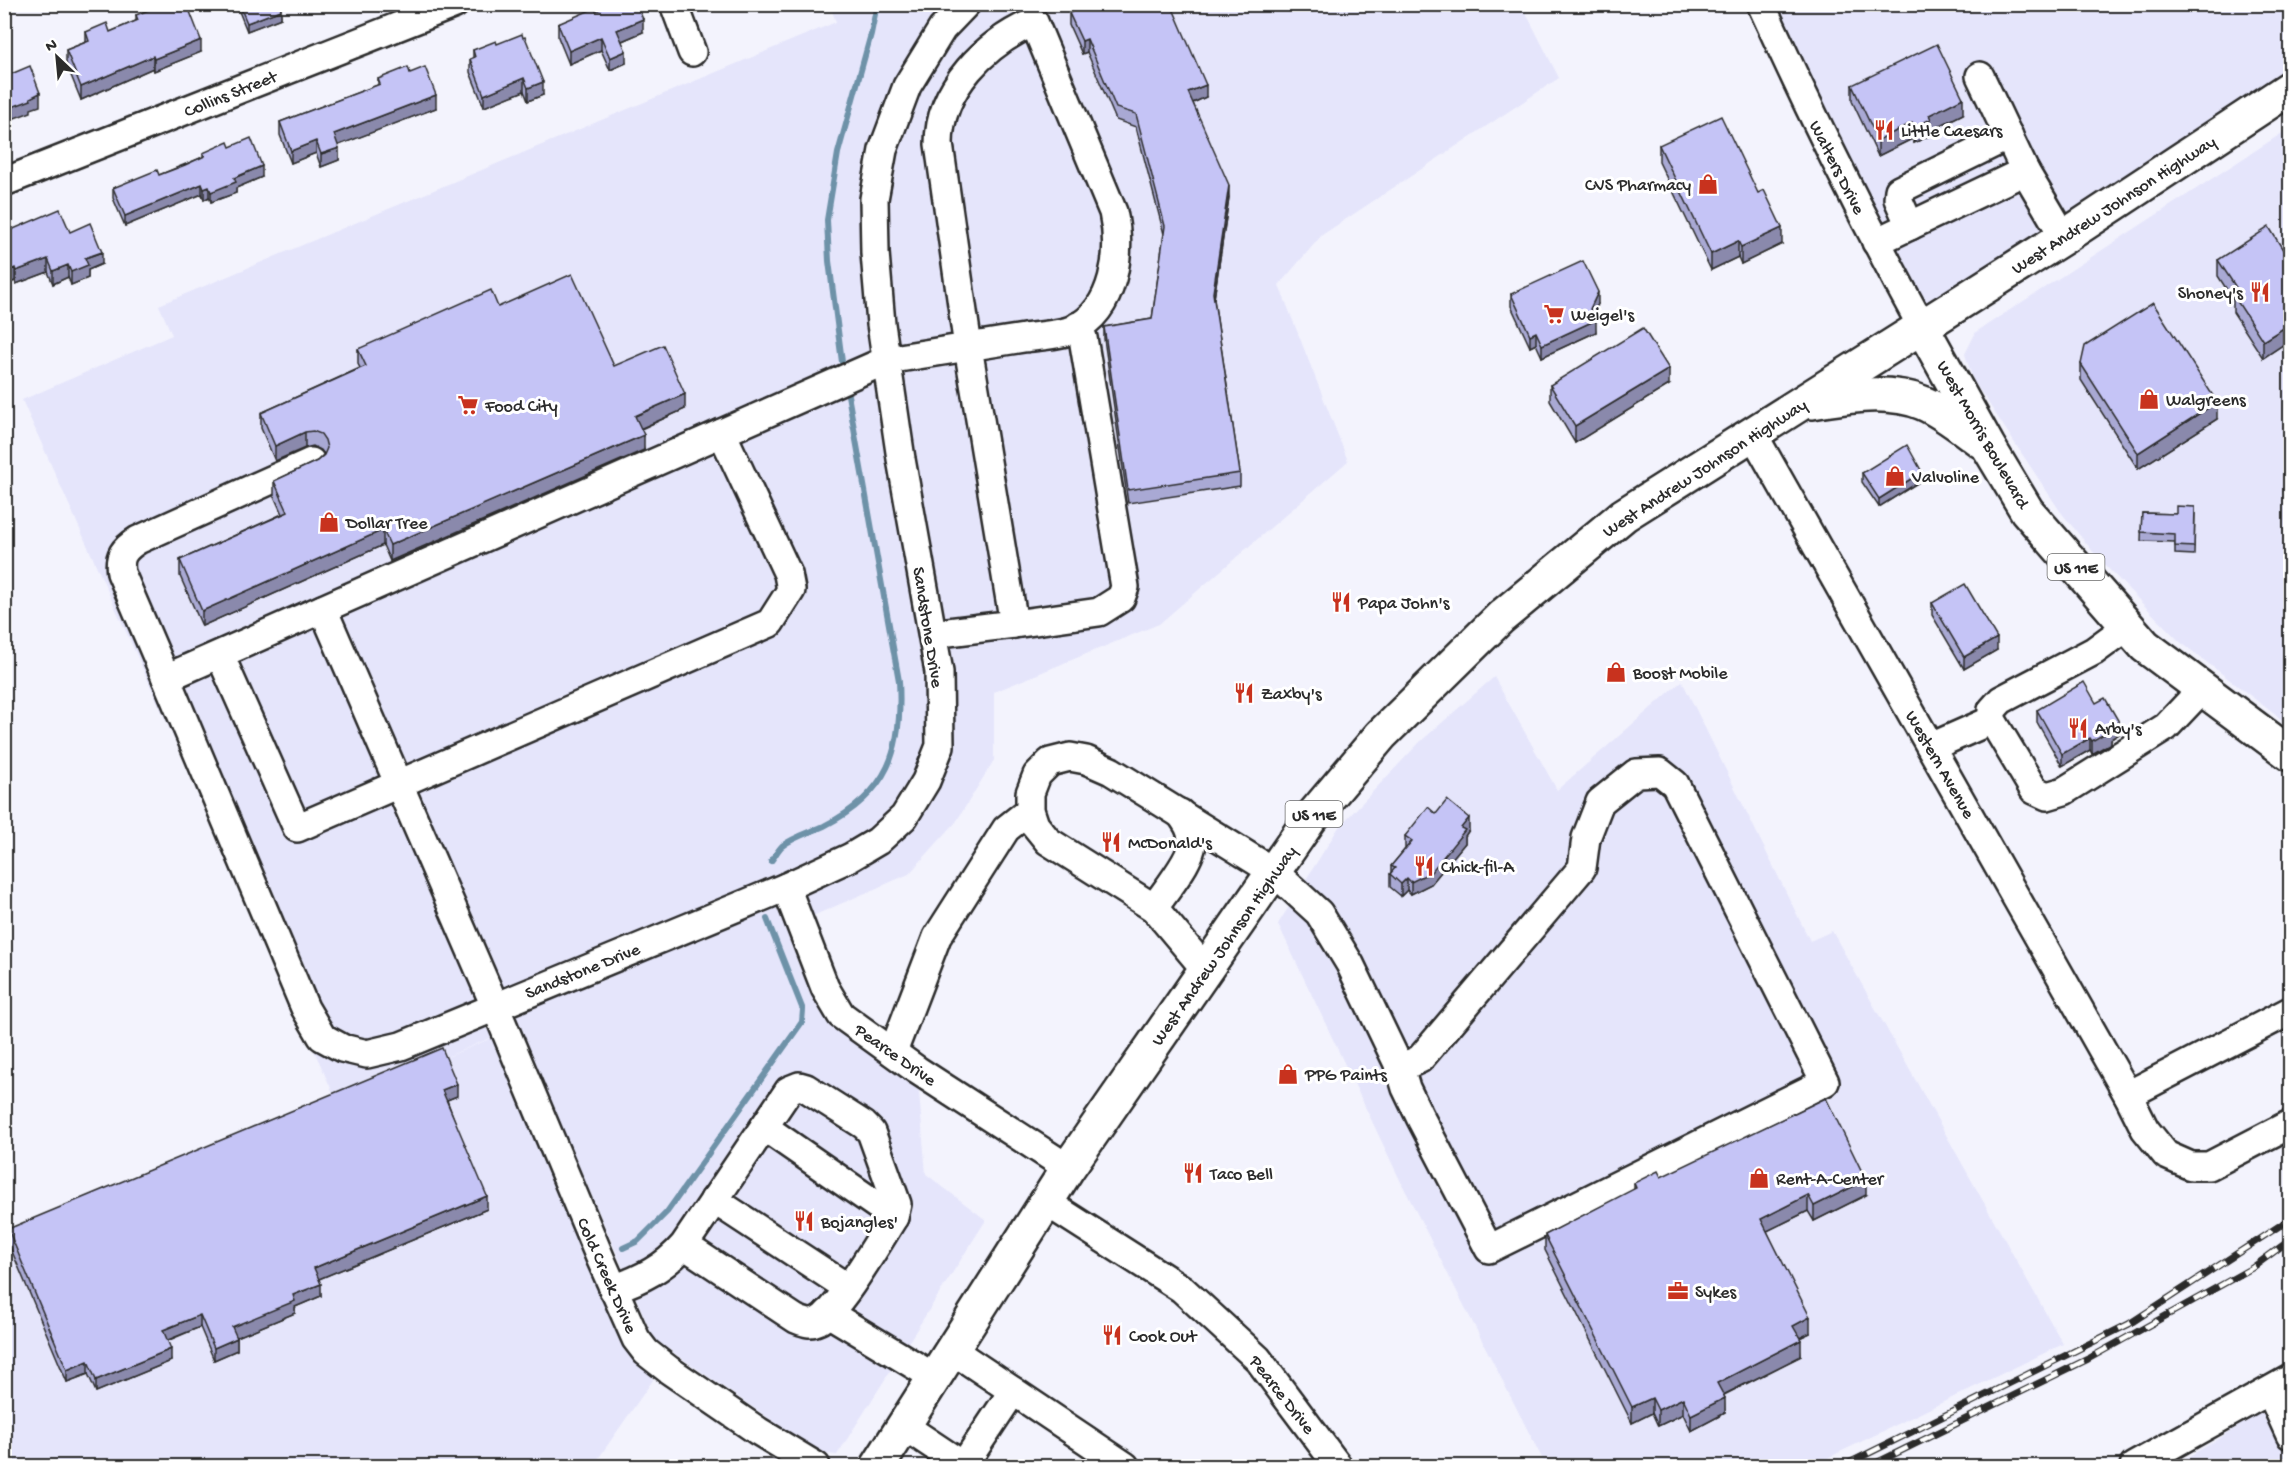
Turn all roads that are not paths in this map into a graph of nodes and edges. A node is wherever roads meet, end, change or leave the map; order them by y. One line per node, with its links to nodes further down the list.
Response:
1 (454, 4): 12 (street, Collins Street)
2 (674, 4): 5 (street)
3 (966, 4): 6 (street, Sandstone Drive)
4 (1761, 4): 15 (street, Walters Drive)
5 (692, 52)
6 (926, 56): 8 (street); 19 (street, Sandstone Drive)
7 (1980, 76): 10 (street)
8 (960, 80): 16 (street); 18 (street)
9 (2290, 88): 14 (main road, West Andrew Johnson Highway)
10 (2009, 136): 11 (street); 13 (street)
11 (2025, 171): 13 (street); 14 (street)
12 (4, 182)
13 (1910, 226): 15 (street)
14 (2064, 237): 17 (main road, West Andrew Johnson Highway)
15 (1876, 242): 17 (street, Walters Drive)
16 (1078, 326): 18 (street); 26 (street)
17 (1922, 327): 20 (main road, West Andrew Johnson Highway / US 11E); 23 (main road, West Morris Boulevard / US 11E)
18 (969, 347): 19 (street); 26 (street)
19 (887, 360): 21 (street); 28 (street, Sandstone Drive)
20 (1801, 403): 22 (main road, West Andrew Johnson Highway / US 11E); 23 (main road)
21 (722, 433): 25 (street); 35 (street)
22 (1753, 434): 33 (street, Western Avenue); 38 (main road, West Andrew Johnson Highway / US 11E)
23 (1988, 447): 27 (main road, West Morris Boulevard / US 11E)
24 (311, 462): 30 (street, Sandstone Drive)
25 (323, 609): 29 (street); 35 (street, Cold Creek Drive)
26 (1014, 624): 28 (street)
27 (2127, 626): 31 (main road, West Morris Boulevard / US 11E); 32 (street)
28 (932, 634): 39 (street, Sandstone Drive)
29 (220, 655): 30 (street); 35 (street)
30 (166, 678): 42 (street, Sandstone Drive)
31 (2202, 689): 32 (street); 34 (main road, West Morris Boulevard / US 11E)
32 (1992, 720): 33 (street)
33 (1931, 747): 46 (street, Western Avenue)
34 (2290, 754)
35 (399, 784): 42 (street, Cold Creek Drive)
36 (1030, 810): 37 (street); 40 (street); 44 (street)
37 (1180, 813): 38 (street); 40 (street)
38 (1274, 872): 41 (main road, West Andrew Johnson Highway / US 11E); 45 (street)
39 (786, 887): 42 (street, Sandstone Drive); 44 (street, Pearce Drive)
40 (1154, 908): 41 (street)
41 (1206, 970): 49 (main road, West Andrew Johnson Highway / US 11E)
42 (495, 1006): 55 (street, Cold Creek Drive)
43 (2290, 1011): 46 (street)
44 (893, 1052): 49 (street, Pearce Drive)
45 (1400, 1068): 45 (street)
46 (2128, 1095): 47 (street, Western Avenue)
47 (2290, 1124)
48 (764, 1127): 50 (street); 52 (street); 52 (street)
49 (1068, 1168): 51 (main road, West Andrew Johnson Highway / US 11E)
50 (714, 1200): 53 (street); 54 (street)
51 (1046, 1202): 57 (main road, West Andrew Johnson Highway / US 11E); 67 (street, Pearce Drive)
52 (894, 1217): 54 (street)
53 (684, 1245): 55 (street); 56 (street)
54 (848, 1288): 56 (street)
55 (613, 1289): 64 (street, Cold Creek Drive)
56 (828, 1313): 58 (street)
57 (952, 1350): 58 (main road, West Andrew Johnson Highway / US 11E); 60 (street)
58 (934, 1377): 61 (main road, West Andrew Johnson Highway / US 11E)
59 (2280, 1385): 62 (street); 68 (street)
60 (1014, 1391): 63 (street); 66 (street)
61 (904, 1426): 63 (street); 65 (main road, West Andrew Johnson Highway / US 11E)
62 (2290, 1435)
63 (963, 1466)
64 (816, 1467)
65 (878, 1467)
66 (1125, 1467)
67 (1338, 1467)
68 (2134, 1467)

